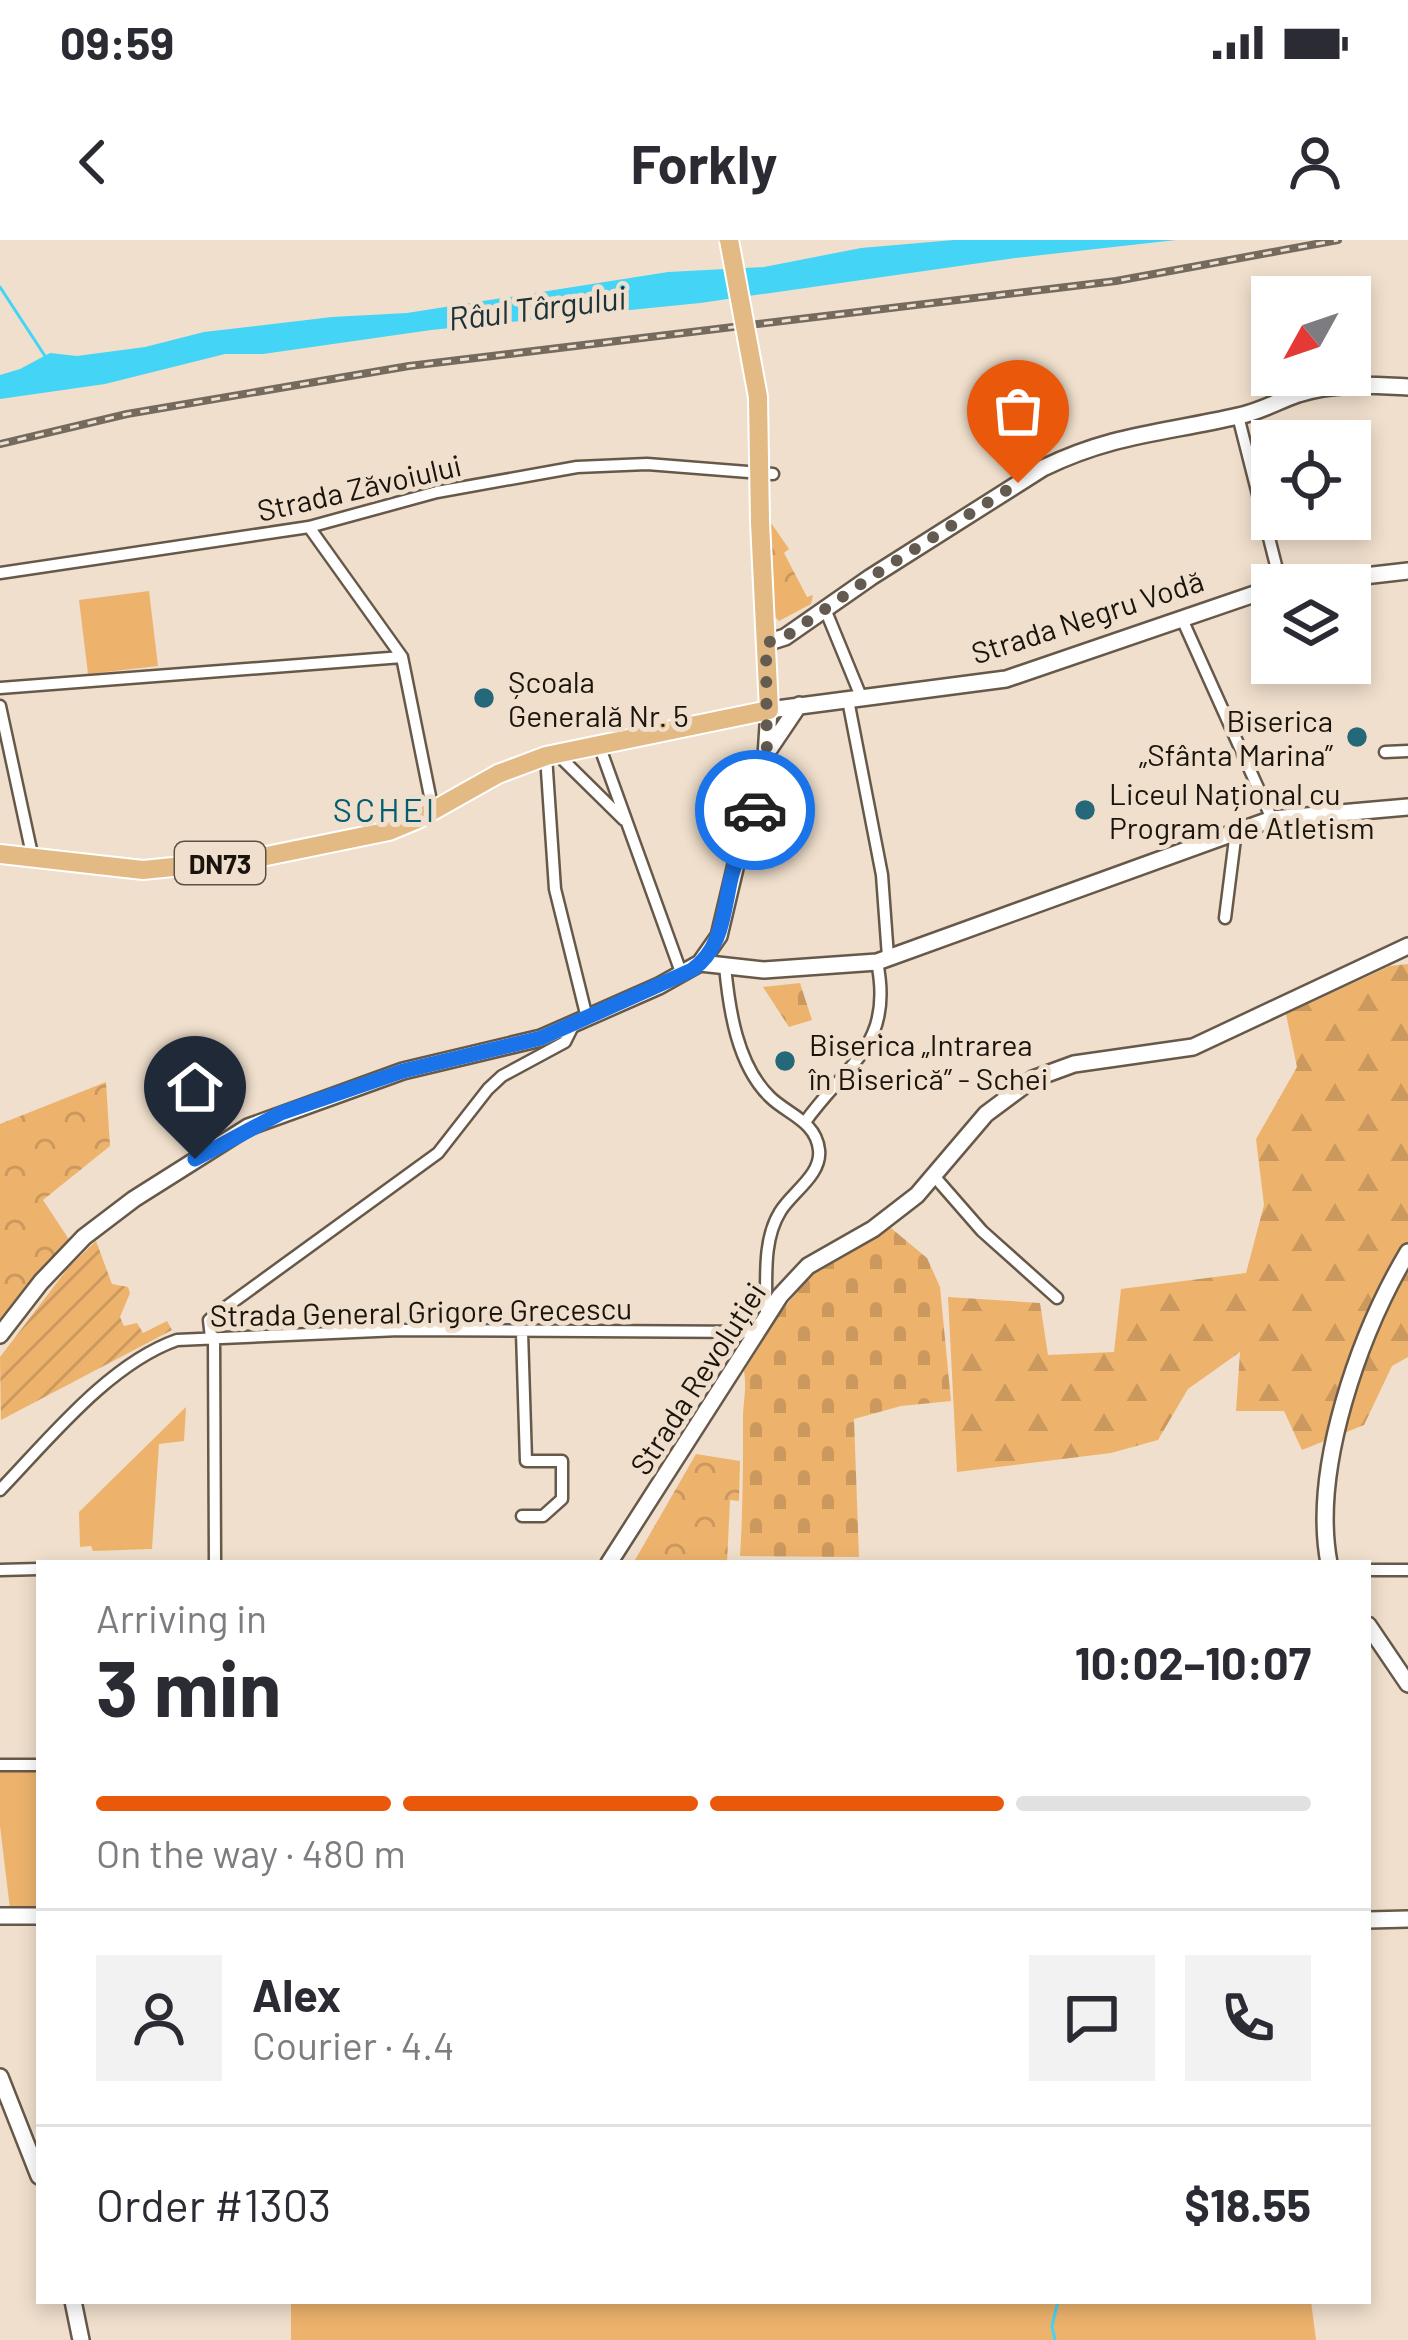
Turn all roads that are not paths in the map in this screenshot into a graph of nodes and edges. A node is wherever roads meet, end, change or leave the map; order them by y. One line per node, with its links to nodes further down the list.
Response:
1 (728, 240): 13 (main road, bridge)
2 (1408, 387): 3 (main road)
3 (1238, 416): 6 (street); 11 (main road)
4 (773, 474): 5 (street, Strada Zăvoiului)
5 (309, 527): 8 (street, Strada Zăvoiului); 14 (street)
6 (1277, 564)
7 (1408, 571): 9 (main road)
8 (0, 573)
9 (1371, 575)
10 (1251, 596): 12 (main road, Strada Negru Vodă / DN73)
11 (825, 609): 13 (main road); 17 (street)
12 (1182, 619): 17 (main road, Strada Negru Vodă / DN73); 29 (street)
13 (766, 643): 15 (main road)
14 (402, 657): 16 (street); 28 (street)
15 (768, 674): 20 (main road); 21 (main road)
16 (0, 688)
17 (855, 700): 18 (main road, Strada Negru Vodă / DN73); 36 (street)
18 (799, 705): 20 (main road, Strada Negru Vodă / DN73); 23 (main road)
19 (0, 706): 33 (street)
20 (770, 710): 21 (main road, Strada Negru Vodă / DN73); 23 (main road)
21 (741, 715): 22 (main road, Strada Negru Vodă / DN73); 23 (main road)
22 (599, 746): 26 (main road, Strada Negru Vodă / DN73); 30 (street)
23 (768, 751): 37 (main road)
24 (1408, 751): 25 (street)
25 (1385, 752)
26 (551, 755): 28 (main road, Strada Negru Vodă / DN73); 30 (street); 40 (street)
27 (1408, 807): 29 (main road)
28 (433, 811): 33 (main road, DN73)
29 (1272, 819): 31 (main road)
30 (626, 822): 39 (street)
31 (1236, 831): 34 (street); 36 (main road)
32 (0, 854): 33 (main road, DN73)
33 (33, 859)
34 (1225, 918)
35 (1408, 946): 42 (main road, Strada Revoluției)
36 (883, 960): 38 (main road); 41 (street)
37 (700, 963): 38 (main road); 39 (main road)
38 (725, 966): 41 (street)
39 (682, 975): 40 (main road)
40 (580, 1021): 48 (main road); 49 (street)
41 (806, 1122): 45 (street)
42 (934, 1176): 44 (street); 45 (main road, Strada Revoluției)
43 (1408, 1252): 54 (main road)
44 (1057, 1298)
45 (766, 1317): 47 (main road, Strada Revoluției)
46 (522, 1332): 47 (street, Strada General Grigore Grecescu); 49 (street, Strada General Grigore Grecescu); 51 (street)
47 (757, 1332): 53 (main road, Strada Revoluției)
48 (0, 1335)
49 (213, 1338): 50 (street, Strada General Grigore Grecescu); 52 (street)
50 (0, 1490)
51 (521, 1516)
52 (215, 1560)
53 (611, 1560)
54 (1329, 1560)
55 (36, 1569): 56 (street)
56 (0, 1570)
57 (1371, 1570): 58 (street)
58 (1408, 1570)
59 (1371, 1628): 60 (main road)
60 (1408, 1684)
61 (0, 1765): 62 (street)
62 (36, 1765)
63 (0, 1916): 64 (main road)
64 (36, 1916)
65 (1408, 1919): 66 (main road)
66 (1371, 1920)
67 (0, 2077): 68 (main road)
68 (36, 2168)
69 (75, 2304): 70 (main road)
70 (81, 2340)

